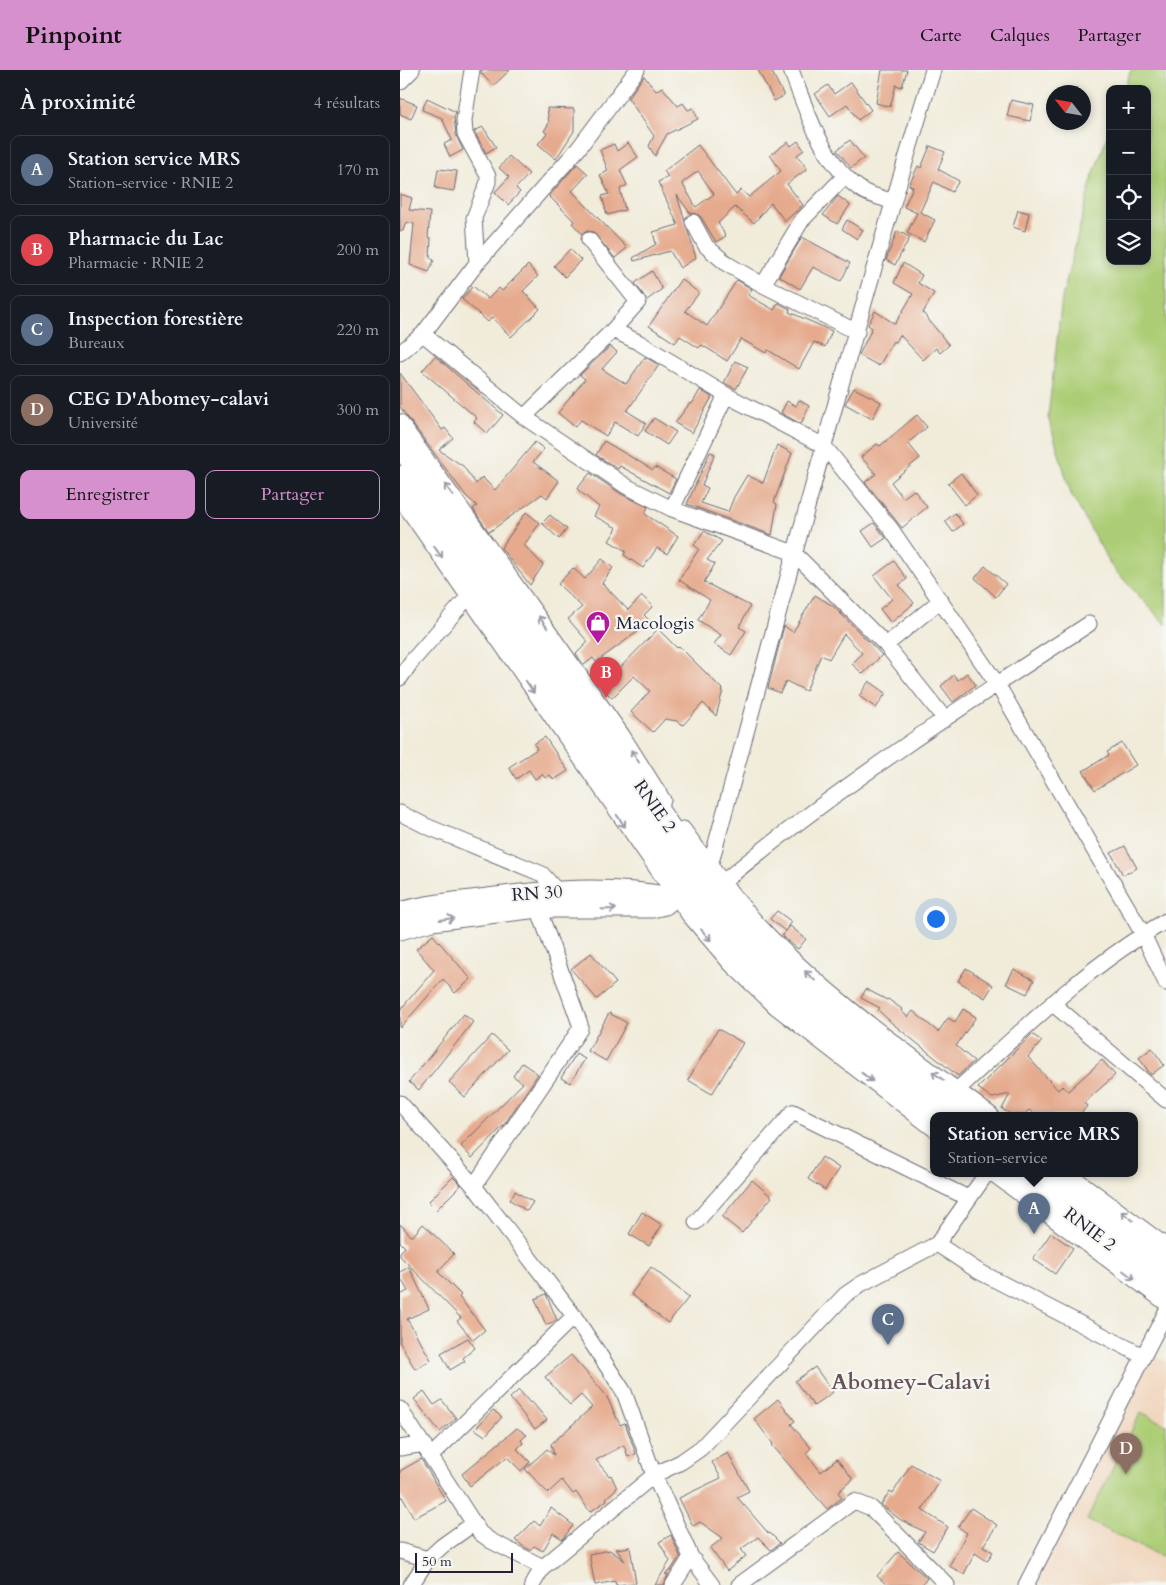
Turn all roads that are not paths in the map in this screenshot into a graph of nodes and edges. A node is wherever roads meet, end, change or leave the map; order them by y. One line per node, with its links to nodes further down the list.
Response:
1 (412, 70): 6 (street)
2 (472, 70): 11 (street)
3 (637, 70): 11 (street)
4 (791, 70): 7 (street)
5 (933, 70): 8 (street)
6 (400, 82)
7 (845, 176): 8 (street); 12 (street)
8 (893, 202): 14 (street)
9 (693, 222): 12 (street)
10 (590, 240): 13 (street)
11 (477, 263): 15 (street)
12 (763, 285): 14 (street)
13 (613, 330): 17 (street); 18 (street)
14 (858, 332): 21 (street)
15 (423, 334): 16 (street); 18 (street)
16 (400, 353)
17 (726, 395): 21 (street); 24 (street)
18 (524, 417): 24 (street)
19 (400, 422): 34 (street, one-way to 19)
20 (400, 445): 34 (highway, RNIE 2 / RNIE 2)
21 (824, 446): 25 (street); 27 (street)
22 (400, 477): 34 (highway, RNIE 2 / RNIE 2)
23 (401, 500): 26 (street, one-way to 26)
24 (672, 510): 25 (street)
25 (794, 554): 29 (street); 34 (street)
26 (469, 596): 30 (street); 34 (street, one-way to 34)
27 (941, 600): 29 (street); 31 (street)
28 (1089, 624): 31 (street)
29 (886, 645): 32 (street)
30 (400, 678)
31 (997, 684): 32 (street); 41 (street)
32 (944, 718): 35 (street)
33 (400, 813): 36 (street)
34 (693, 882): 35 (street); 36 (main road, RN 30 / RN 30); 37 (main road, RN 30, one-way to 34); 47 (highway, RNIE 2 / RNIE 2); 48 (highway, RNIE 2 / RNIE 2); 50 (street, one-way to 50)
35 (723, 882): 44 (street, one-way to 35)
36 (557, 891): 38 (main road, RN 30 / RN 30)
37 (538, 908): 40 (main road, RN 30, one-way to 37); 56 (street)
38 (400, 912)
39 (1166, 921): 41 (street)
40 (400, 930)
41 (1143, 934): 42 (street); 43 (street)
42 (1166, 982)
43 (1052, 1003): 44 (street); 45 (street)
44 (957, 1090): 49 (street)
45 (1166, 1100)
46 (400, 1103): 56 (street)
47 (933, 1112)
48 (963, 1112)
49 (987, 1112)
50 (930, 1126)
51 (983, 1177): 57 (street)
52 (997, 1177): 63 (street, one-way to 63)
53 (1019, 1177): 62 (highway, RNIE 2 / RNIE 2)
54 (1050, 1177): 61 (highway, RNIE 2 / RNIE 2)
55 (1074, 1177): 59 (street, one-way to 55)
56 (474, 1186): 65 (street)
57 (968, 1198): 58 (street); 60 (street)
58 (696, 1222)
59 (1164, 1239)
60 (937, 1244): 66 (street); 70 (street)
61 (1166, 1263)
62 (1166, 1285)
63 (1166, 1303)
64 (1166, 1312): 66 (street)
65 (574, 1316): 69 (street); 70 (street)
66 (1143, 1356): 82 (street)
67 (400, 1409): 69 (street)
68 (400, 1448): 69 (street)
69 (428, 1450): 71 (street)
70 (654, 1475): 73 (street); 75 (street)
71 (473, 1524): 74 (street); 75 (street)
72 (400, 1551): 74 (street)
73 (690, 1557): 79 (street); 80 (street)
74 (428, 1559): 77 (street)
75 (542, 1567): 78 (street)
76 (941, 1583): 81 (street)
77 (411, 1585)
78 (532, 1585)
79 (673, 1585)
80 (712, 1585)
81 (739, 1585)
82 (1026, 1585)

